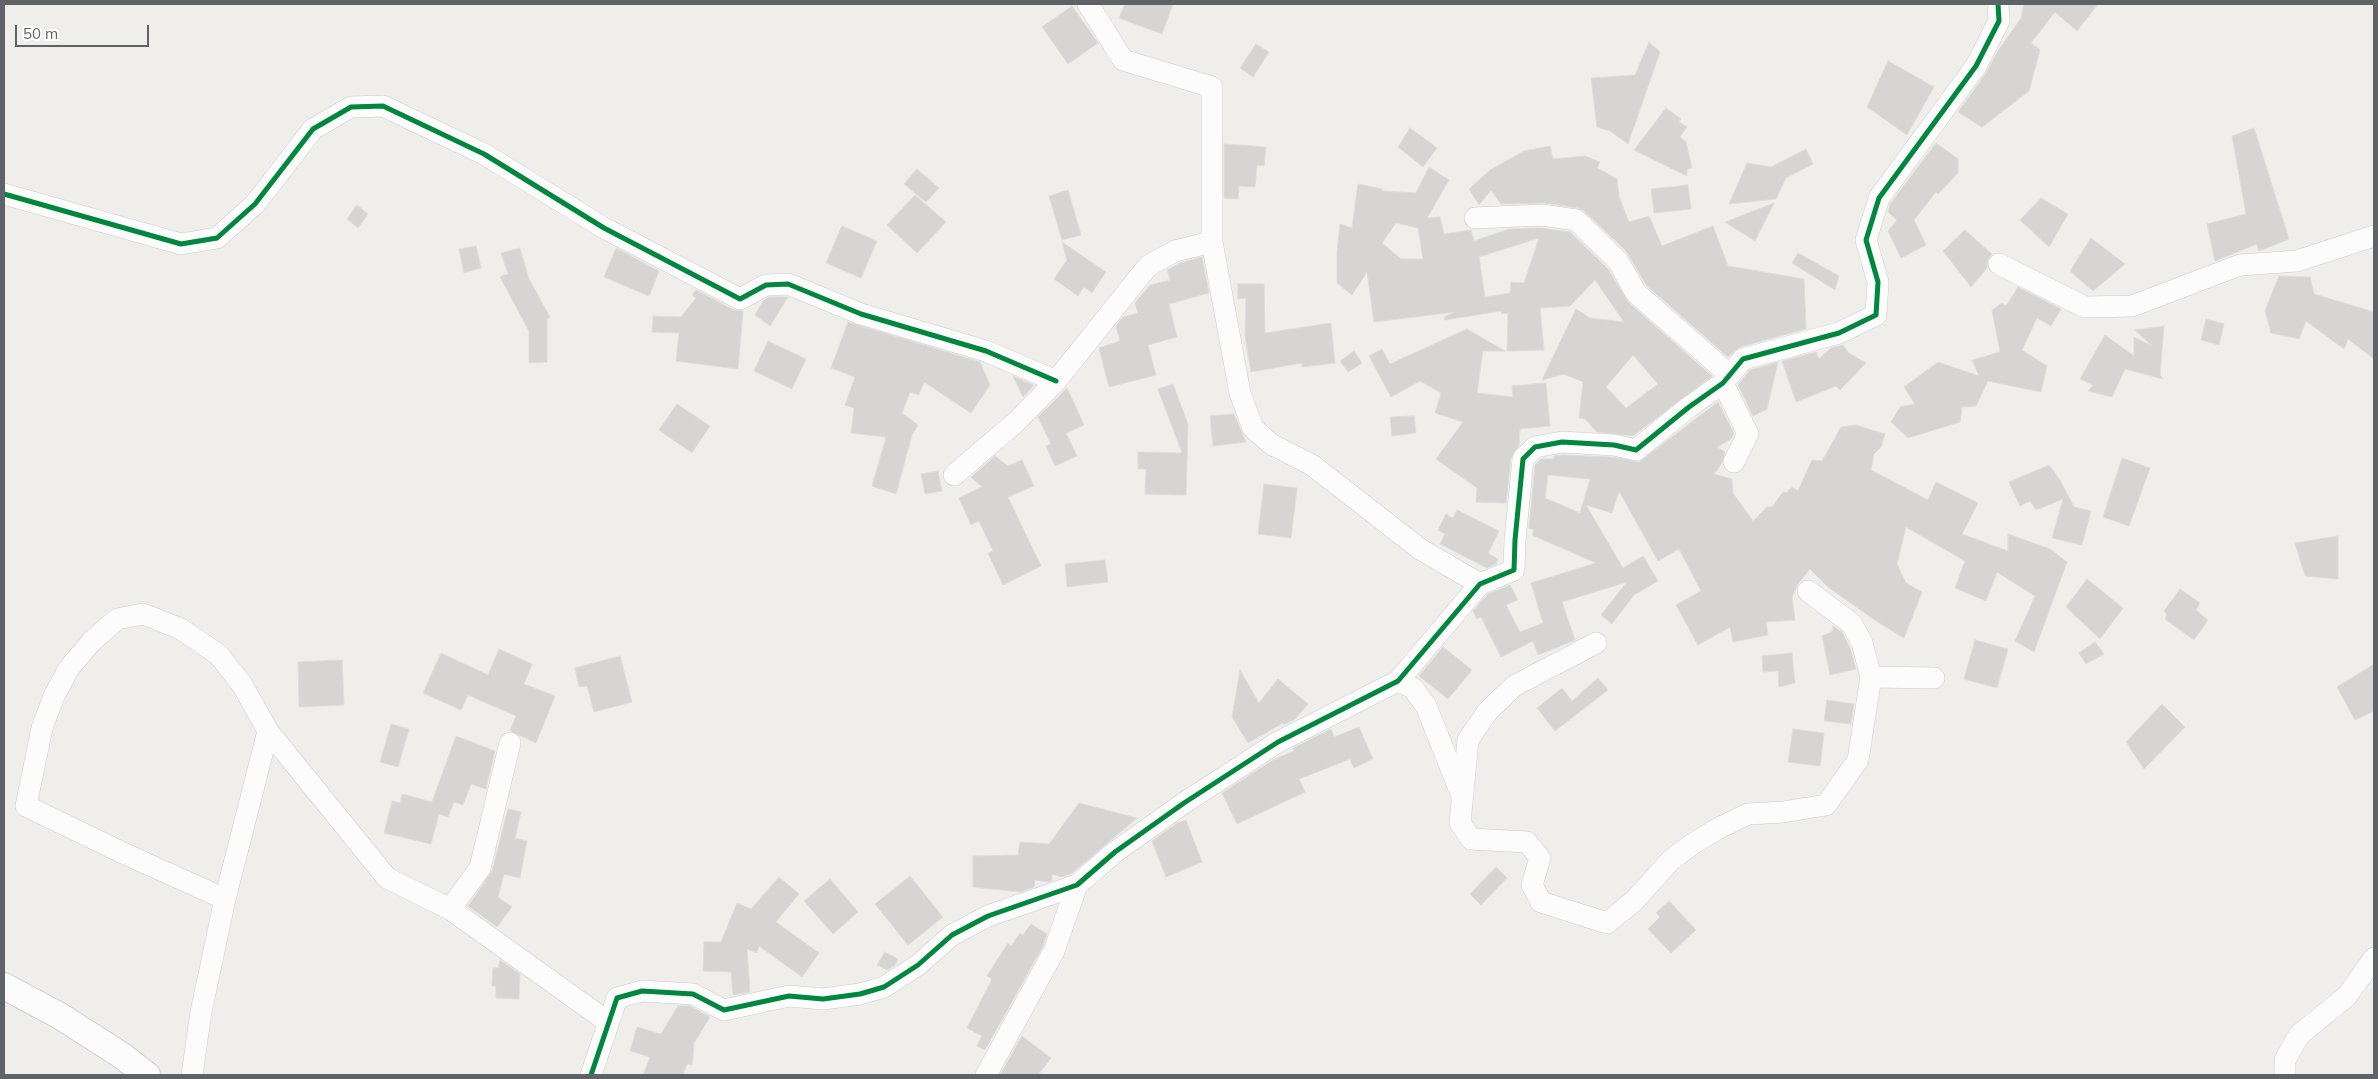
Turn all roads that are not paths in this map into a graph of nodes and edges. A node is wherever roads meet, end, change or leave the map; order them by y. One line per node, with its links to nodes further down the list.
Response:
1 (1088, 4): 6 (street)
2 (1998, 4): 8 (street)
3 (4, 194): 9 (street)
4 (1475, 218): 8 (street)
5 (2374, 236): 7 (street)
6 (1212, 242): 9 (street); 12 (street)
7 (1999, 264)
8 (1726, 379): 10 (street); 12 (street)
9 (1056, 381): 11 (street)
10 (1734, 462)
11 (954, 475)
12 (1480, 584): 17 (street)
13 (1808, 592): 15 (street)
14 (1596, 643): 20 (street)
15 (1871, 677): 16 (street); 20 (street)
16 (1934, 678)
17 (1398, 682): 20 (street); 21 (street)
18 (268, 731): 22 (street); 22 (street); 23 (street)
19 (510, 743): 23 (street)
20 (1462, 797)
21 (1076, 885): 26 (street); 30 (street)
22 (225, 899): 28 (street)
23 (450, 909): 26 (street)
24 (2374, 958): 31 (street)
25 (4, 986): 27 (street)
26 (608, 1022): 29 (street)
27 (147, 1075)
28 (192, 1075)
29 (591, 1075)
30 (986, 1075)
31 (2285, 1075)

